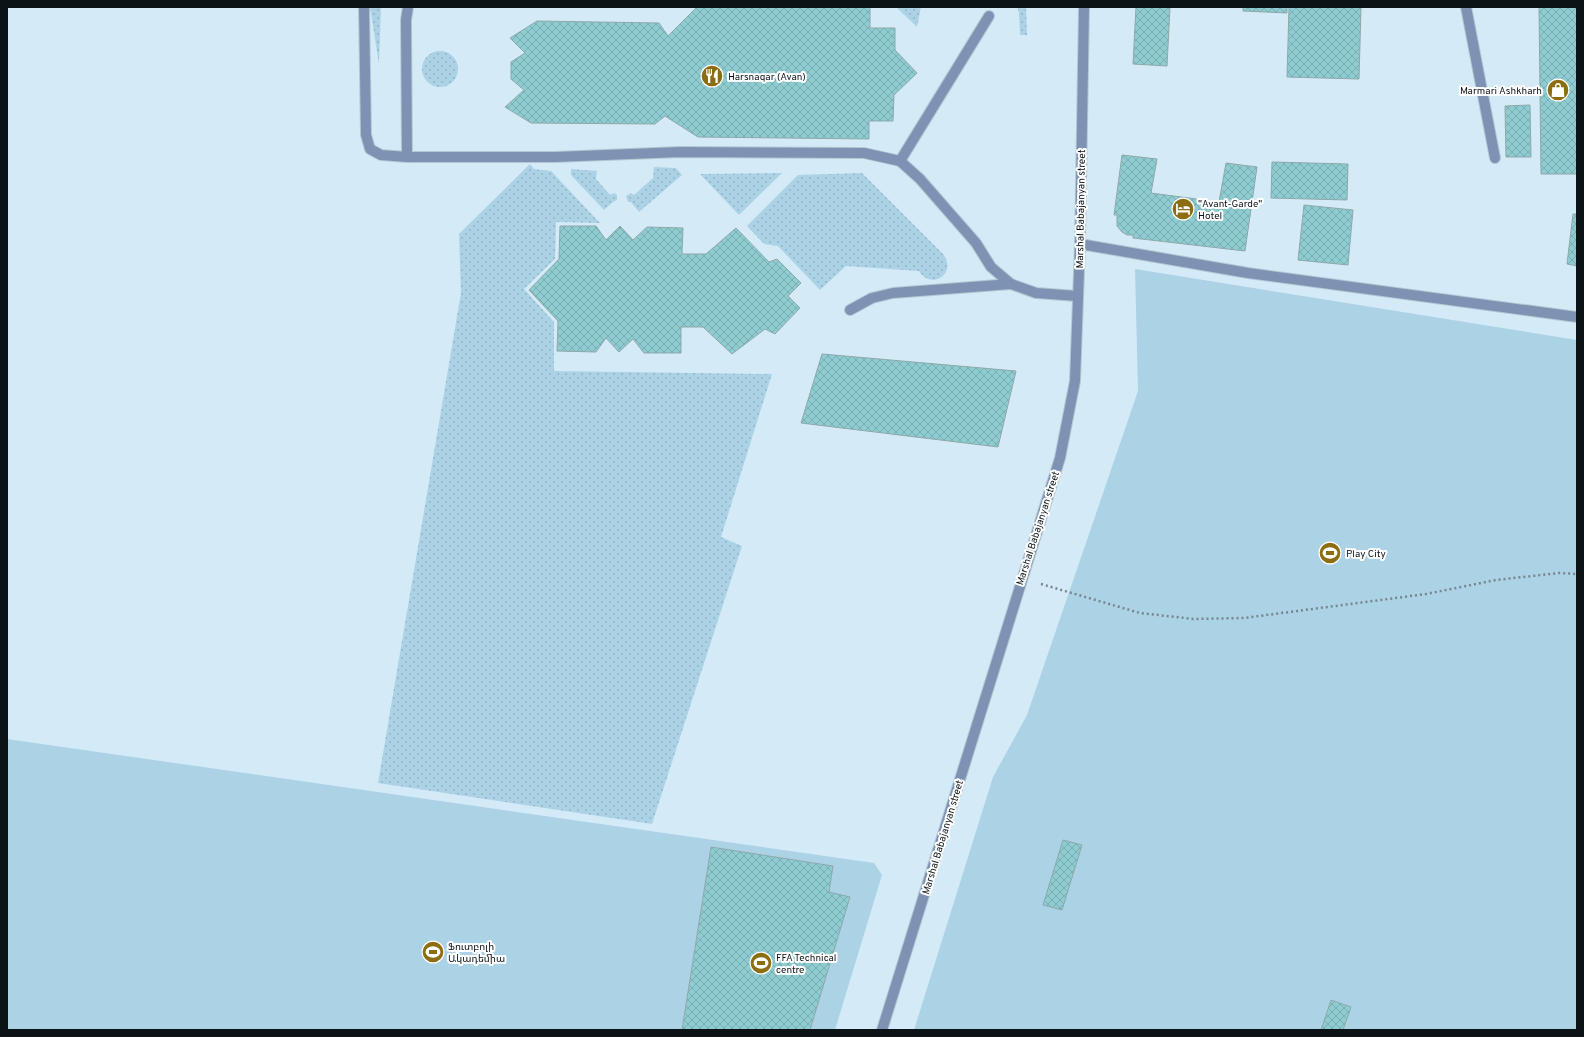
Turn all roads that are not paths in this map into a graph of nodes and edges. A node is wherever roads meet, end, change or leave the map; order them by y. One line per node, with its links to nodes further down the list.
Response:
1 (364, 7): 6 (street)
2 (408, 7): 6 (street)
3 (1084, 7): 9 (street, Marshal Babajanyan street)
4 (1466, 7): 7 (street)
5 (989, 16): 8 (street)
6 (407, 158): 8 (street)
7 (1496, 158)
8 (900, 161): 10 (street)
9 (1080, 244): 11 (street, Marshal Babajanyan street); 13 (street)
10 (1011, 284): 11 (street); 12 (street)
11 (1077, 296): 14 (street, Marshal Babajanyan street)
12 (850, 310)
13 (1577, 317)
14 (882, 1030)

